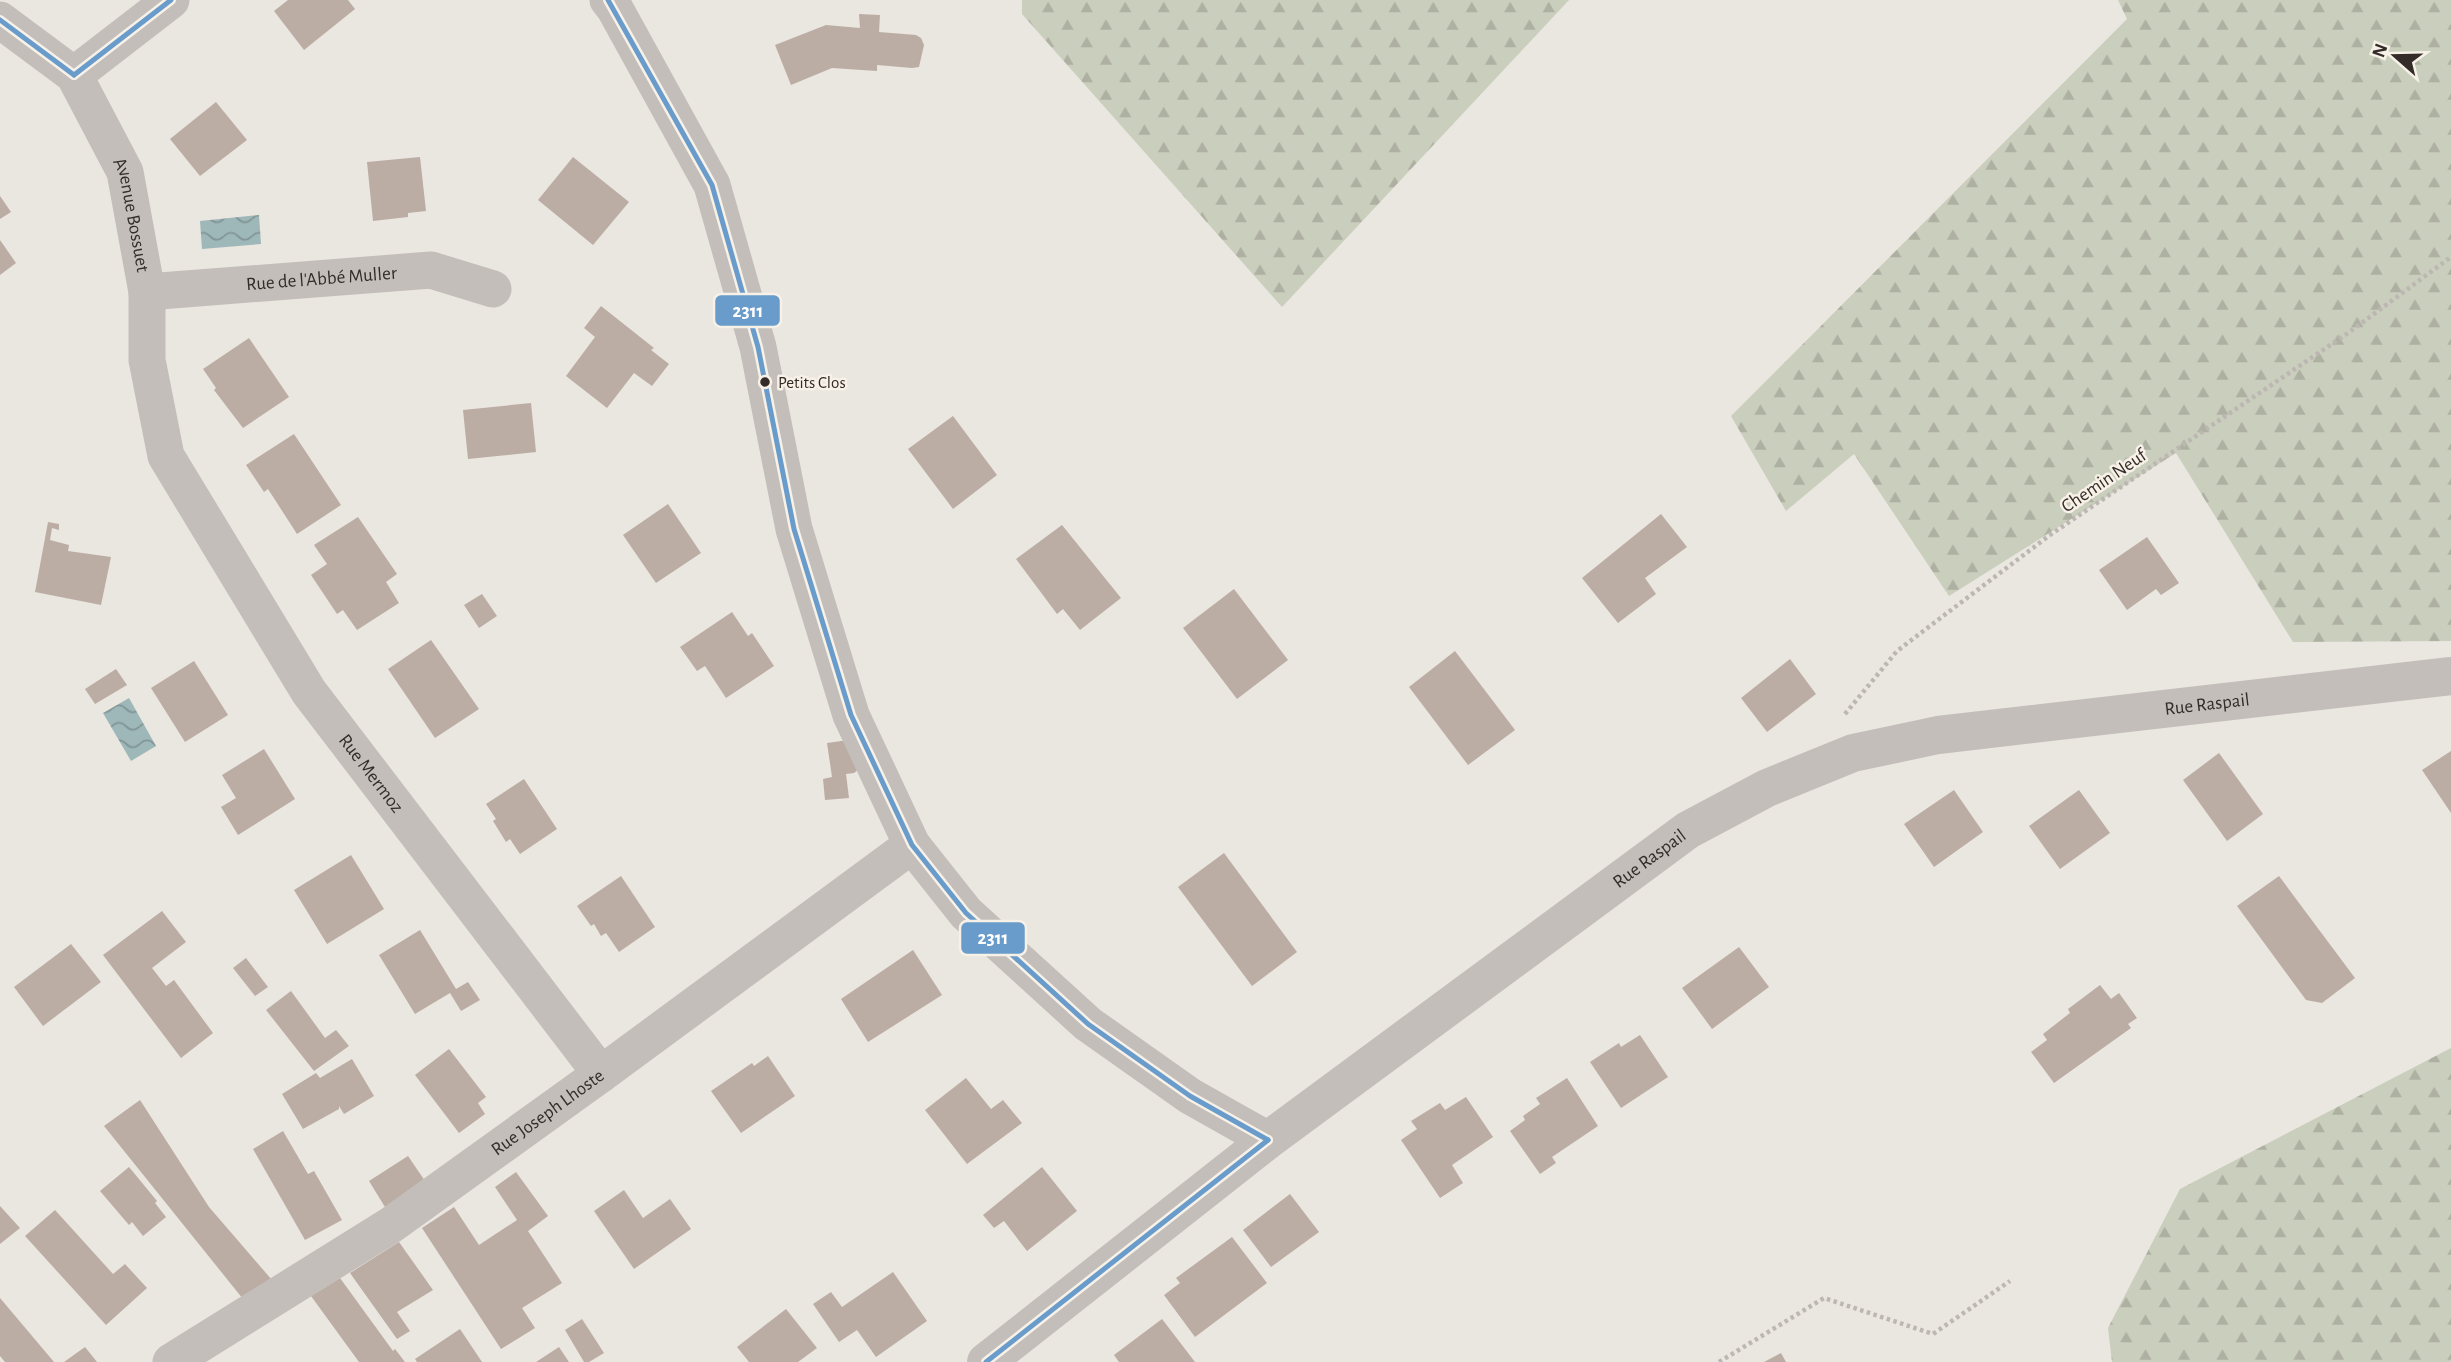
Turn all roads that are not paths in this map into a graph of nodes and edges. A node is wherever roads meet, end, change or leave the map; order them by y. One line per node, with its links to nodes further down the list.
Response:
1 (171, 0): 4 (street)
2 (608, 0): 9 (street)
3 (0, 20): 4 (street, Avenue Bossuet)
4 (74, 75): 6 (street, Avenue Bossuet)
5 (493, 289): 6 (street, Rue de l'Abbé Muller)
6 (147, 292): 7 (street, Avenue Bossuet)
7 (166, 456): 10 (street, Rue Mermoz)
8 (2451, 676): 11 (street, Rue Raspail)
9 (912, 845): 10 (street, Rue Joseph Lhoste); 11 (street)
10 (601, 1074): 12 (street, Rue Joseph Lhoste)
11 (1268, 1140): 13 (street, Rue Raspail)
12 (171, 1362)
13 (986, 1362)

